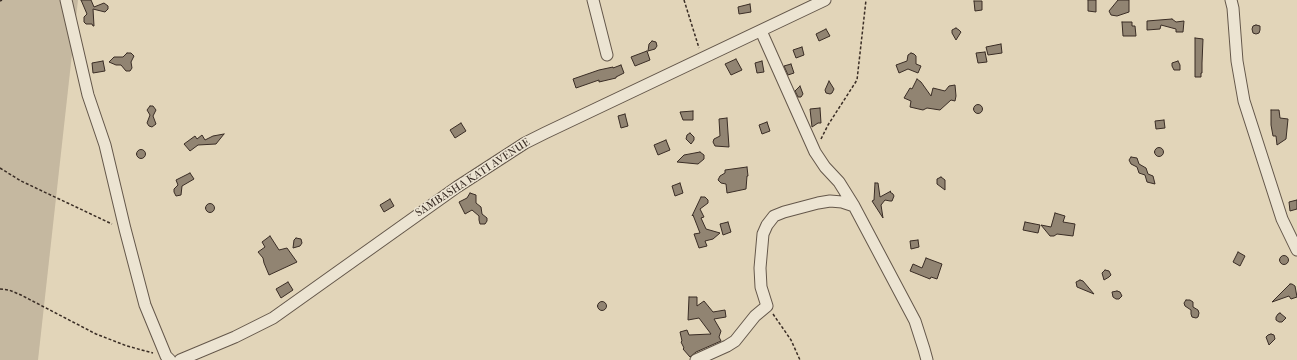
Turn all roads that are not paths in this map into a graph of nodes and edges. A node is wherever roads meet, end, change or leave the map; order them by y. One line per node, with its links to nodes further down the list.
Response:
1 (66, 0): 9 (street)
2 (593, 0): 6 (street)
3 (825, 0): 5 (street, SAMBASHA KATI AVENUE)
4 (1231, 0): 8 (street)
5 (761, 31): 7 (street); 10 (street, SAMBASHA KATI AVENUE)
6 (608, 55)
7 (854, 206): 11 (street); 12 (street)
8 (1297, 250)
9 (168, 358)
10 (180, 360)
11 (696, 360)
12 (927, 360)

